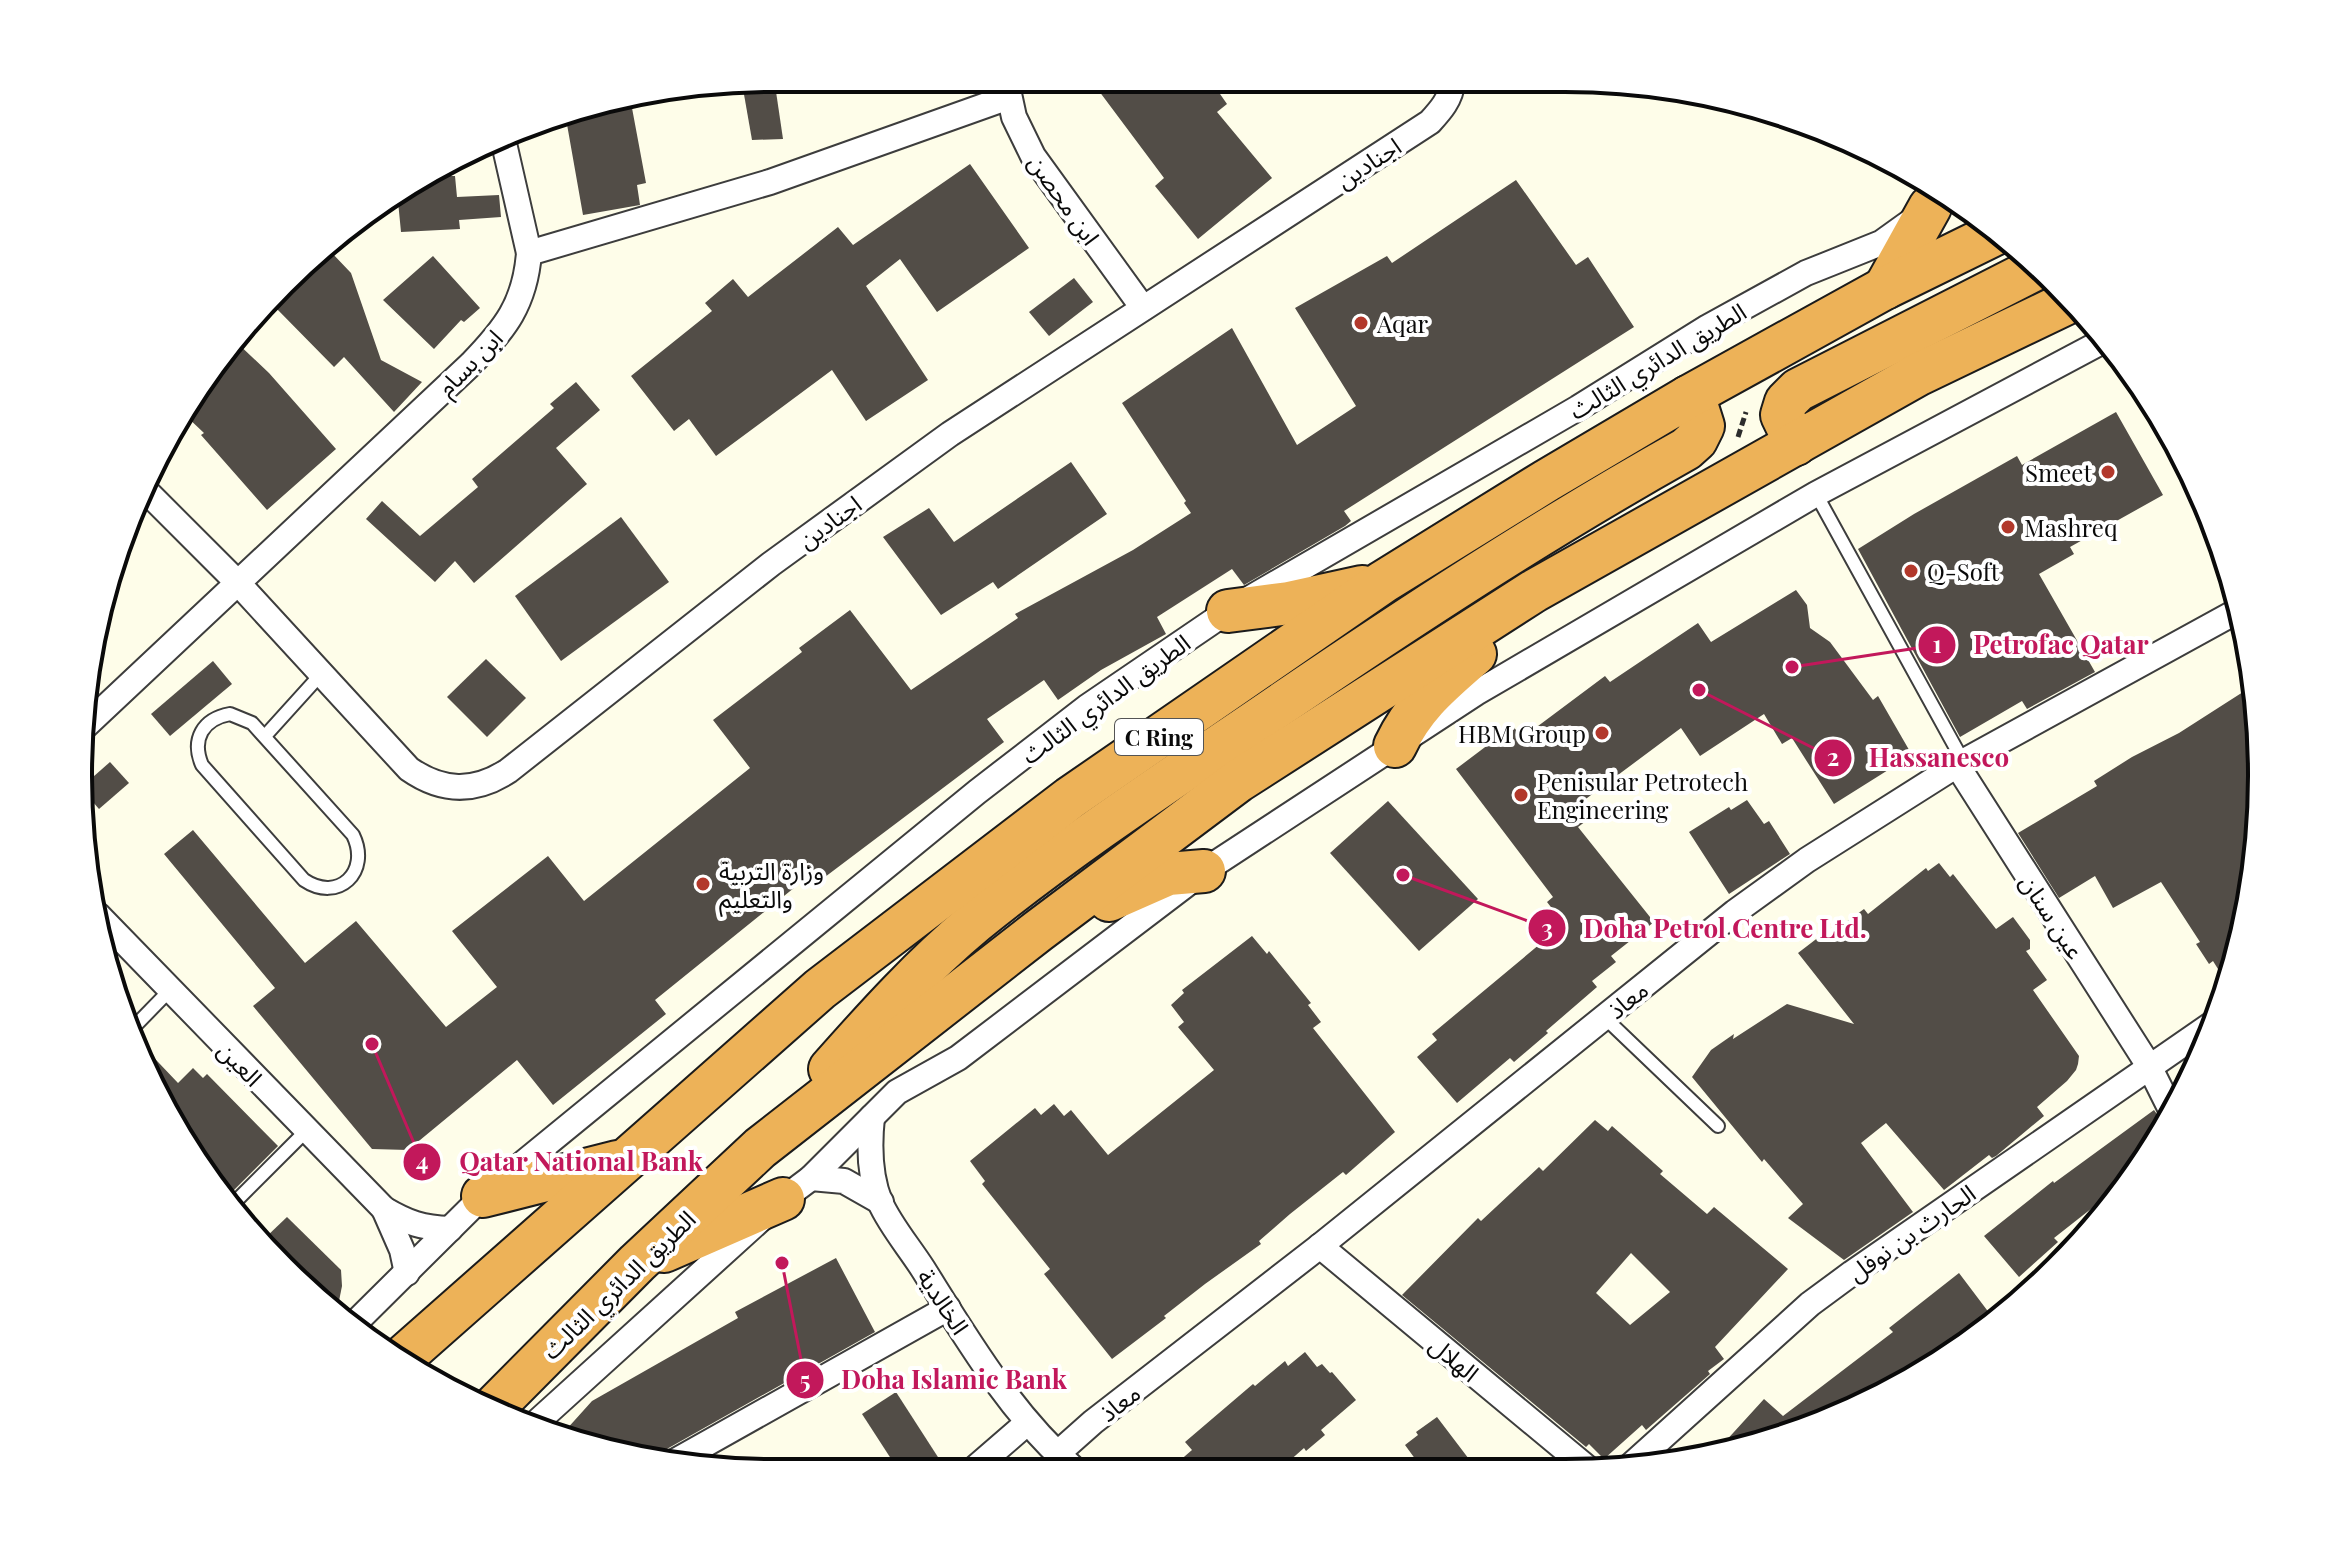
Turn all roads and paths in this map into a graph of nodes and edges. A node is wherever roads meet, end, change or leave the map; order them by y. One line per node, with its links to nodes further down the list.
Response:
1 (997, 92): 8 (street)
2 (1008, 92): 12 (street, ابن محصن)
3 (1450, 92): 12 (street, اجنادين)
4 (505, 148): 8 (street)
5 (1933, 200): 23 (street, الطريق الدائري الثالث)
6 (1934, 201): 10 (highway)
7 (1987, 238): 10 (highway, الطريق الدائري الثالث / C Ring)
8 (529, 253): 20 (street, ابن بسام)
9 (2027, 273): 17 (highway)
10 (1885, 288): 14 (highway, الطريق الدائري الثالث / C Ring)
11 (2061, 306): 17 (highway, الطريق الدائري الثالث)
12 (1143, 308): 25 (street, اجنادين)
13 (2095, 345): 18 (street, الطريق الدائري الثالث)
14 (1688, 397): 21 (highway, الطريق الدائري الثالث / C Ring); 42 (highway)
15 (1751, 399): 16 (path)
16 (1737, 442)
17 (1796, 444): 22 (highway, الطريق الدائري الثالث)
18 (1816, 494): 28 (street, الطريق الدائري الثالث); 29 (lane)
19 (152, 497): 20 (street, اجنادين)
20 (237, 582): 25 (street, اجنادين); 26 (street, ابن بسام)
21 (1383, 582): 23 (highway); 43 (highway, الطريق الدائري الثالث / C Ring)
22 (1534, 591): 28 (highway); 32 (highway, الطريق الدائري الثالث)
23 (1228, 611): 45 (street, الطريق الدائري الثالث)
24 (2229, 616): 29 (street, معاذ)
25 (322, 673): 27 (lane)
26 (95, 717)
27 (265, 736): 27 (lane)
28 (1395, 746): 30 (street, الطريق الدائري الثالث)
29 (1960, 763): 34 (street, معاذ); 37 (street, عين سنان)
30 (1204, 871): 32 (highway); 39 (street, الطريق الدائري الثالث)
31 (109, 927): 33 (street, العين)
32 (1038, 931): 42 (highway, الطريق الدائري الثالث)
33 (170, 990): 35 (lane); 41 (street, العين)
34 (1604, 1017): 40 (lane); 50 (street, معاذ)
35 (138, 1022)
36 (2197, 1034): 37 (street, الحارث بن نوفل)
37 (2149, 1066): 38 (street); 60 (street, الحارث بن نوفل)
38 (2166, 1100)
39 (872, 1117): 44 (street, الطريق الدائري الثالث); 47 (street, الخالدية)
40 (1718, 1126)
41 (307, 1130): 46 (lane); 48 (street, العين)
42 (760, 1148): 51 (highway, الطريق الدائري الثالث)
43 (626, 1159): 45 (highway); 55 (highway, الطريق الدائري الثالث / C Ring)
44 (797, 1188): 47 (street, الخالدية); 51 (highway); 57 (street, الطريق الدائري الثالث)
45 (483, 1196): 49 (street, الطريق الدائري الثالث)
46 (239, 1198)
47 (881, 1202): 53 (street, الخالدية)
48 (384, 1209): 49 (street, العين); 52 (street, العين)
49 (450, 1229): 52 (street, الطريق الدائري الثالث)
50 (1320, 1246): 63 (street, معاذ); 64 (street, الهلال)
51 (637, 1263): 56 (highway, الطريق الدائري الثالث)
52 (407, 1273): 54 (street, الطريق الدائري الثالث)
53 (948, 1308): 58 (street, الخالدية); 59 (street)
54 (360, 1319)
55 (409, 1352)
56 (500, 1401)
57 (542, 1418)
58 (1027, 1423): 61 (street); 62 (street, الخالدية)
59 (689, 1453)
60 (1644, 1454)
61 (985, 1459)
62 (1063, 1459)
63 (1066, 1459)
64 (1576, 1459)

